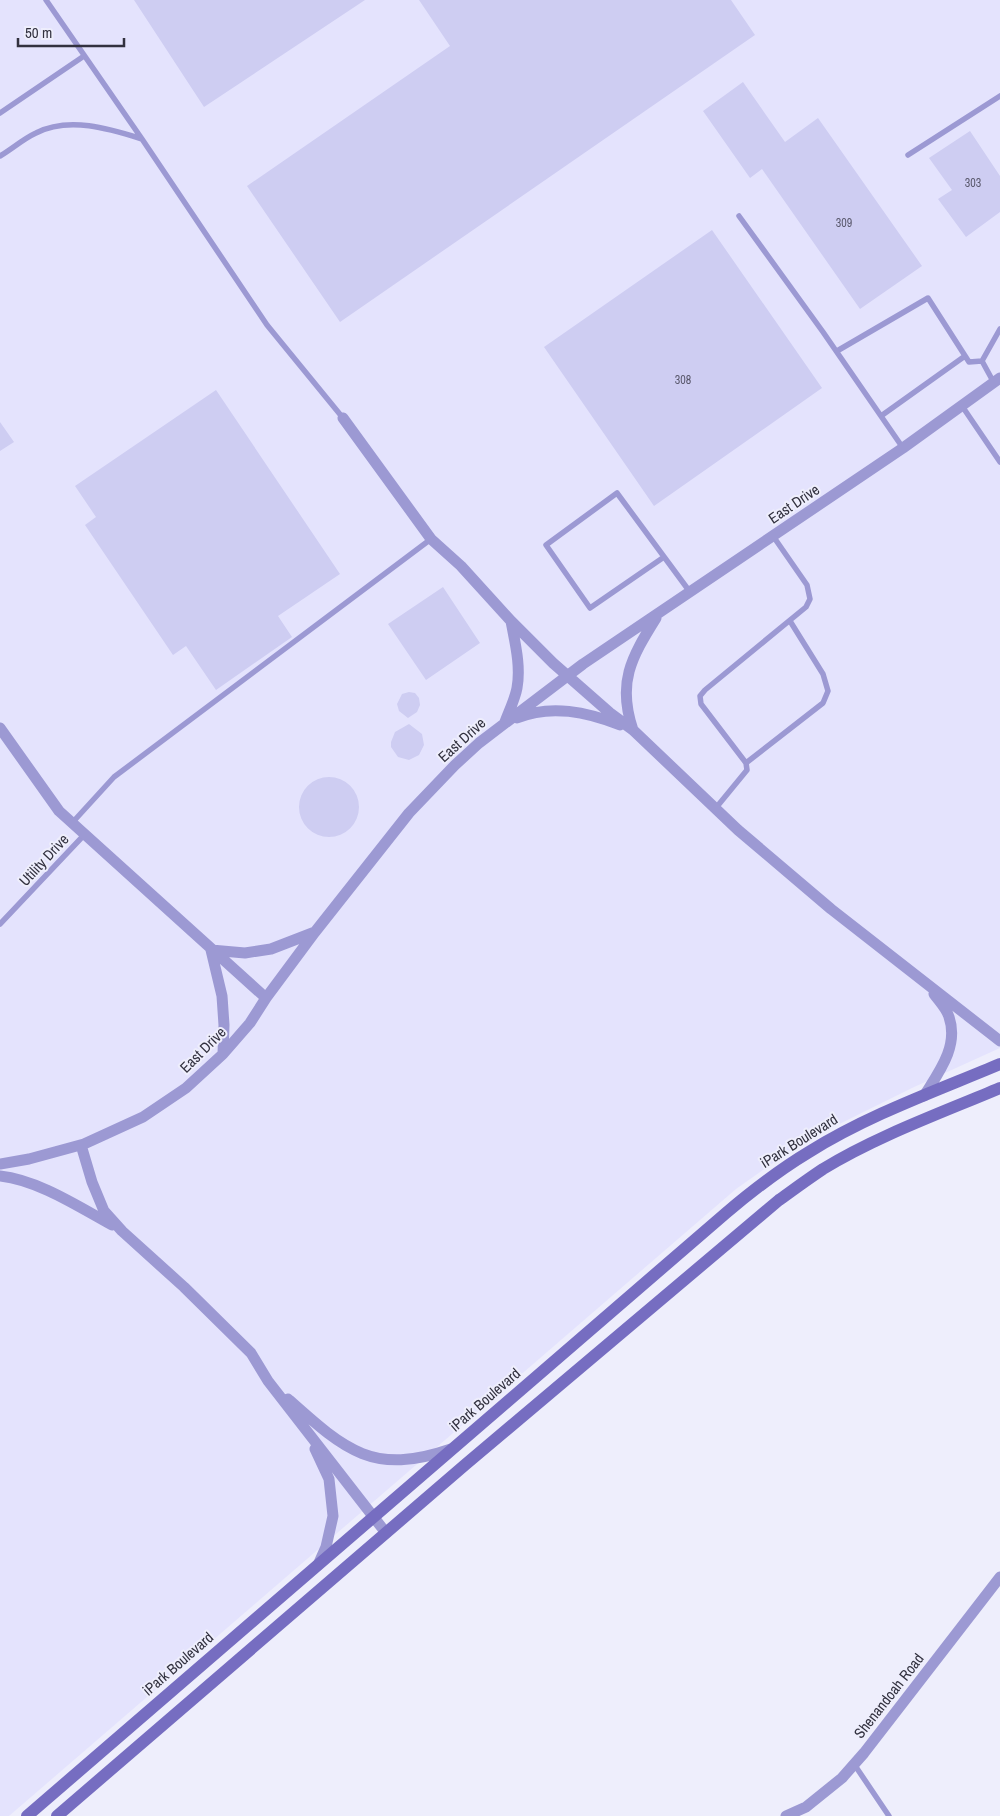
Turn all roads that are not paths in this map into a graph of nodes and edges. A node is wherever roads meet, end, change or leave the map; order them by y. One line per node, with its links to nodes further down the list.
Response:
1 (46, 0): 2 (lane)
2 (84, 56): 4 (lane); 5 (lane)
3 (1000, 96): 6 (lane)
4 (0, 113)
5 (142, 139): 7 (lane); 16 (lane)
6 (908, 155)
7 (0, 156)
8 (739, 216): 10 (lane)
9 (1000, 329): 12 (lane)
10 (837, 351): 11 (lane); 15 (lane)
11 (965, 356): 12 (lane); 15 (lane)
12 (982, 362): 13 (lane)
13 (997, 380): 14 (street, East Drive)
14 (962, 406): 17 (street, East Drive); 18 (lane)
15 (881, 416): 17 (lane)
16 (343, 418): 20 (street)
17 (903, 448): 19 (street, East Drive)
18 (1000, 462)
19 (773, 536): 22 (street, East Drive); 25 (lane)
20 (431, 539): 24 (street); 32 (lane)
21 (664, 557): 21 (lane); 22 (lane)
22 (690, 592): 23 (street, East Drive)
23 (659, 613): 26 (street, East Drive); 29 (street)
24 (511, 621): 26 (street); 27 (street)
25 (790, 621): 30 (lane); 30 (lane)
26 (567, 676): 27 (street, East Drive); 29 (street)
27 (505, 722): 29 (street); 35 (street, East Drive)
28 (0, 728): 32 (street)
29 (633, 730): 31 (street)
30 (746, 763): 31 (lane)
31 (715, 809): 37 (street)
32 (72, 822): 33 (street)
33 (85, 834): 34 (lane, Utility Drive); 36 (street)
34 (0, 924)
35 (315, 932): 36 (street); 38 (street, East Drive)
36 (211, 950): 38 (street); 40 (street)
37 (927, 984): 39 (street); 43 (street)
38 (266, 998): 40 (street, East Drive)
39 (1000, 1042)
40 (223, 1054): 44 (street, East Drive)
41 (1000, 1064): 43 (main road, iPark Boulevard)
42 (1000, 1088): 52 (main road)
43 (924, 1096): 50 (main road, iPark Boulevard)
44 (81, 1145): 45 (street, East Drive); 47 (street)
45 (0, 1164)
46 (0, 1176): 47 (street)
47 (122, 1231): 48 (street)
48 (268, 1381): 49 (street); 50 (street)
49 (307, 1432): 51 (street); 53 (street)
50 (453, 1448): 51 (main road, iPark Boulevard)
51 (374, 1517): 52 (street); 53 (main road, iPark Boulevard)
52 (386, 1533): 57 (main road)
53 (317, 1566): 56 (main road, iPark Boulevard)
54 (1000, 1577): 55 (street, Shenandoah Road)
55 (854, 1764): 58 (street, Shenandoah Road); 59 (lane)
56 (27, 1816)
57 (57, 1816)
58 (786, 1816)
59 (889, 1816)

